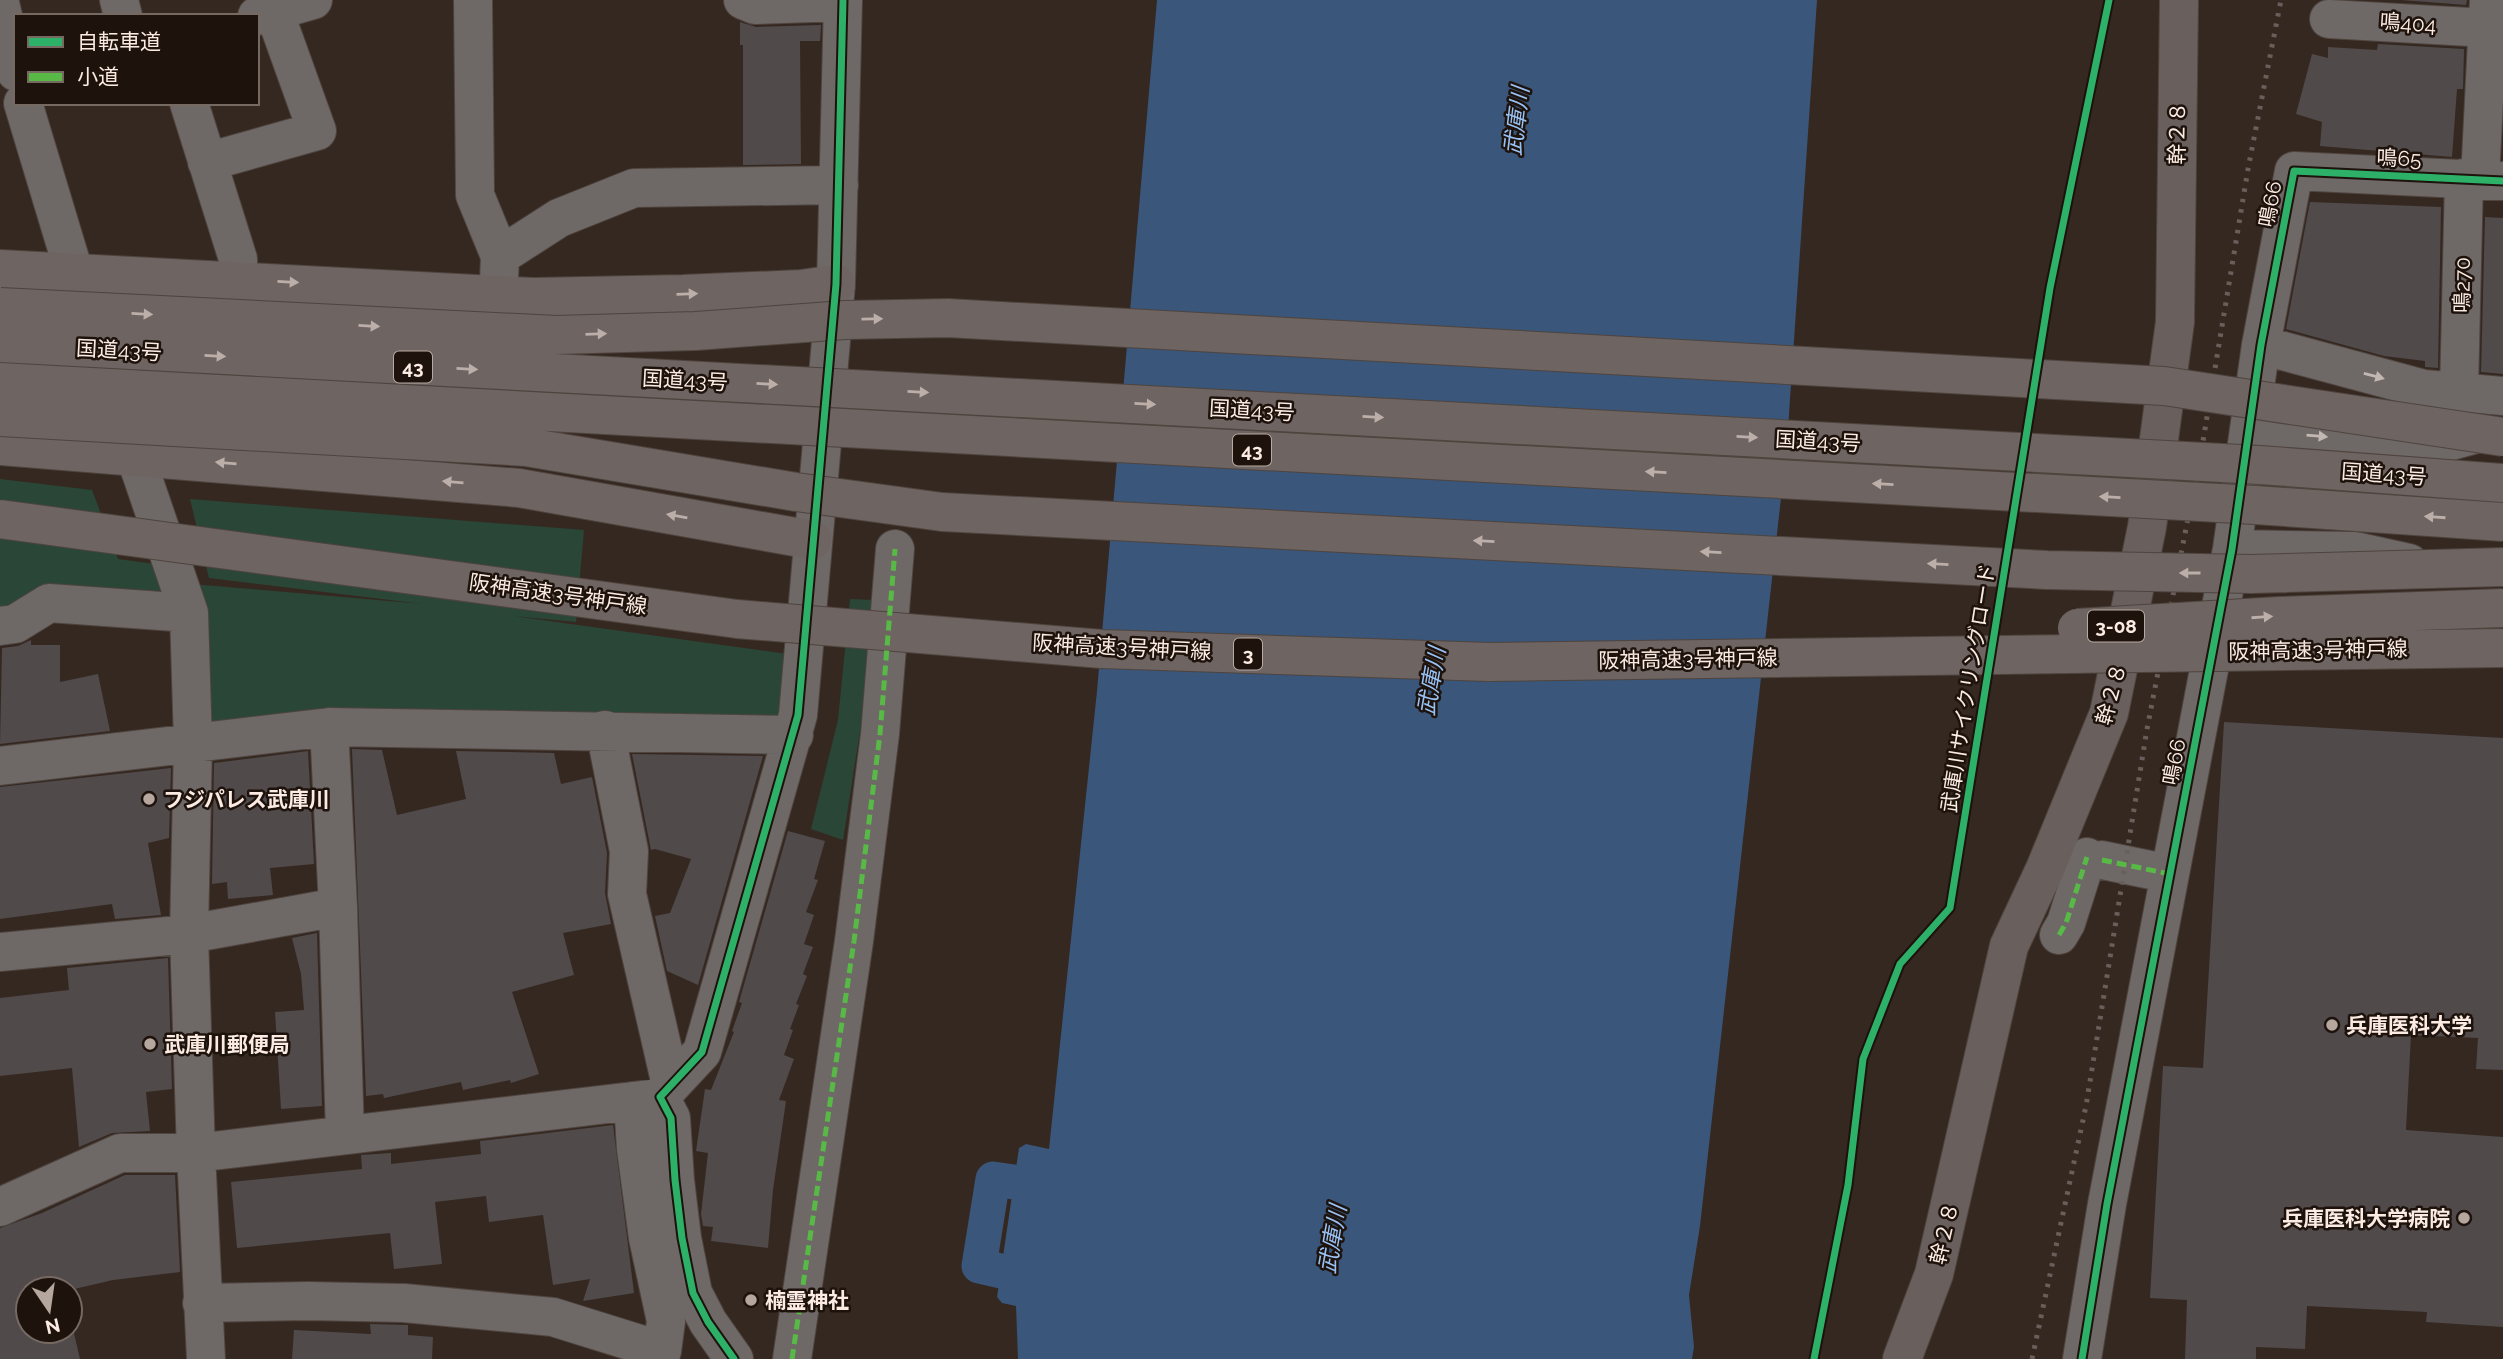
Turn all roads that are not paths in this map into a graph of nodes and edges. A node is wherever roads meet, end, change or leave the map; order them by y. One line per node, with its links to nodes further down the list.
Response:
1 (313, 0): 7 (street)
2 (472, 0): 17 (street)
3 (743, 0): 5 (street)
4 (2179, 0): 68 (street, 幹２８)
5 (843, 1): 16 (street)
6 (0, 3): 10 (street)
7 (266, 9): 13 (street)
8 (2488, 14): 9 (street, 鳴404); 15 (street, 鳴270)
9 (2329, 19)
10 (14, 63)
11 (190, 105): 13 (street)
12 (22, 112): 19 (street)
13 (208, 162): 20 (street)
14 (2294, 172): 15 (street, 鳴65); 25 (street, 鳴66)
15 (2482, 179): 27 (street, 鳴270)
16 (839, 186): 17 (street); 21 (street)
17 (500, 256): 22 (street)
18 (0, 269): 19 (highway)
19 (73, 274): 20 (highway); 34 (street)
20 (237, 279): 22 (highway, one-way to 22)
21 (836, 284): 22 (highway, one-way to 21); 39 (street)
22 (498, 294)
23 (0, 307): 32 (highway, one-way to 32, bridge)
24 (0, 343): 35 (highway, 国道43号 / 43, one-way to 35, bridge)
25 (2261, 345): 27 (street, one-way to 27); 31 (street, 鳴66)
26 (0, 382): 38 (highway, 国道43号 / 43, one-way to 26, bridge)
27 (2459, 392): 28 (street)
28 (2503, 396)
29 (0, 417): 42 (highway, one-way to 29, bridge)
30 (2503, 426): 31 (street, one-way to 30)
31 (2249, 431): 41 (street, 鳴66)
32 (2503, 437)
33 (0, 446): 34 (highway)
34 (135, 455): 39 (highway, one-way to 34); 45 (street)
35 (2503, 482)
36 (0, 513): 49 (highway, 阪神高速3号神戸線 / 3)
37 (0, 519): 48 (highway, 阪神高速3号神戸線 / 3, bridge)
38 (2503, 522)
39 (812, 540): 52 (street)
40 (895, 549): 67 (street)
41 (2232, 549): 43 (street); 55 (street, 鳴66)
42 (2503, 568)
43 (2503, 585)
44 (2503, 608): 49 (highway, 3-08, one-way to 44, bridge)
45 (189, 612): 46 (street); 53 (street)
46 (0, 626)
47 (2503, 640): 49 (highway, 阪神高速3号神戸線 / 3)
48 (2503, 648)
49 (1729, 649)
50 (329, 727): 51 (street); 53 (street); 56 (street)
51 (605, 730): 52 (street); 60 (street)
52 (794, 735): 60 (street)
53 (193, 743): 54 (street); 57 (street)
54 (0, 766)
55 (2171, 874): 58 (street); 69 (street, 鳴66)
56 (338, 907): 57 (street); 61 (street)
57 (189, 934): 59 (street); 62 (street)
58 (2059, 935)
59 (0, 952)
60 (655, 1094): 61 (street); 64 (street); 66 (street)
61 (345, 1135): 62 (street)
62 (196, 1153): 63 (street); 64 (street)
63 (0, 1207)
64 (202, 1303): 65 (street)
65 (206, 1359)
66 (734, 1359)
67 (792, 1359)
68 (1902, 1359)
69 (2082, 1359)

